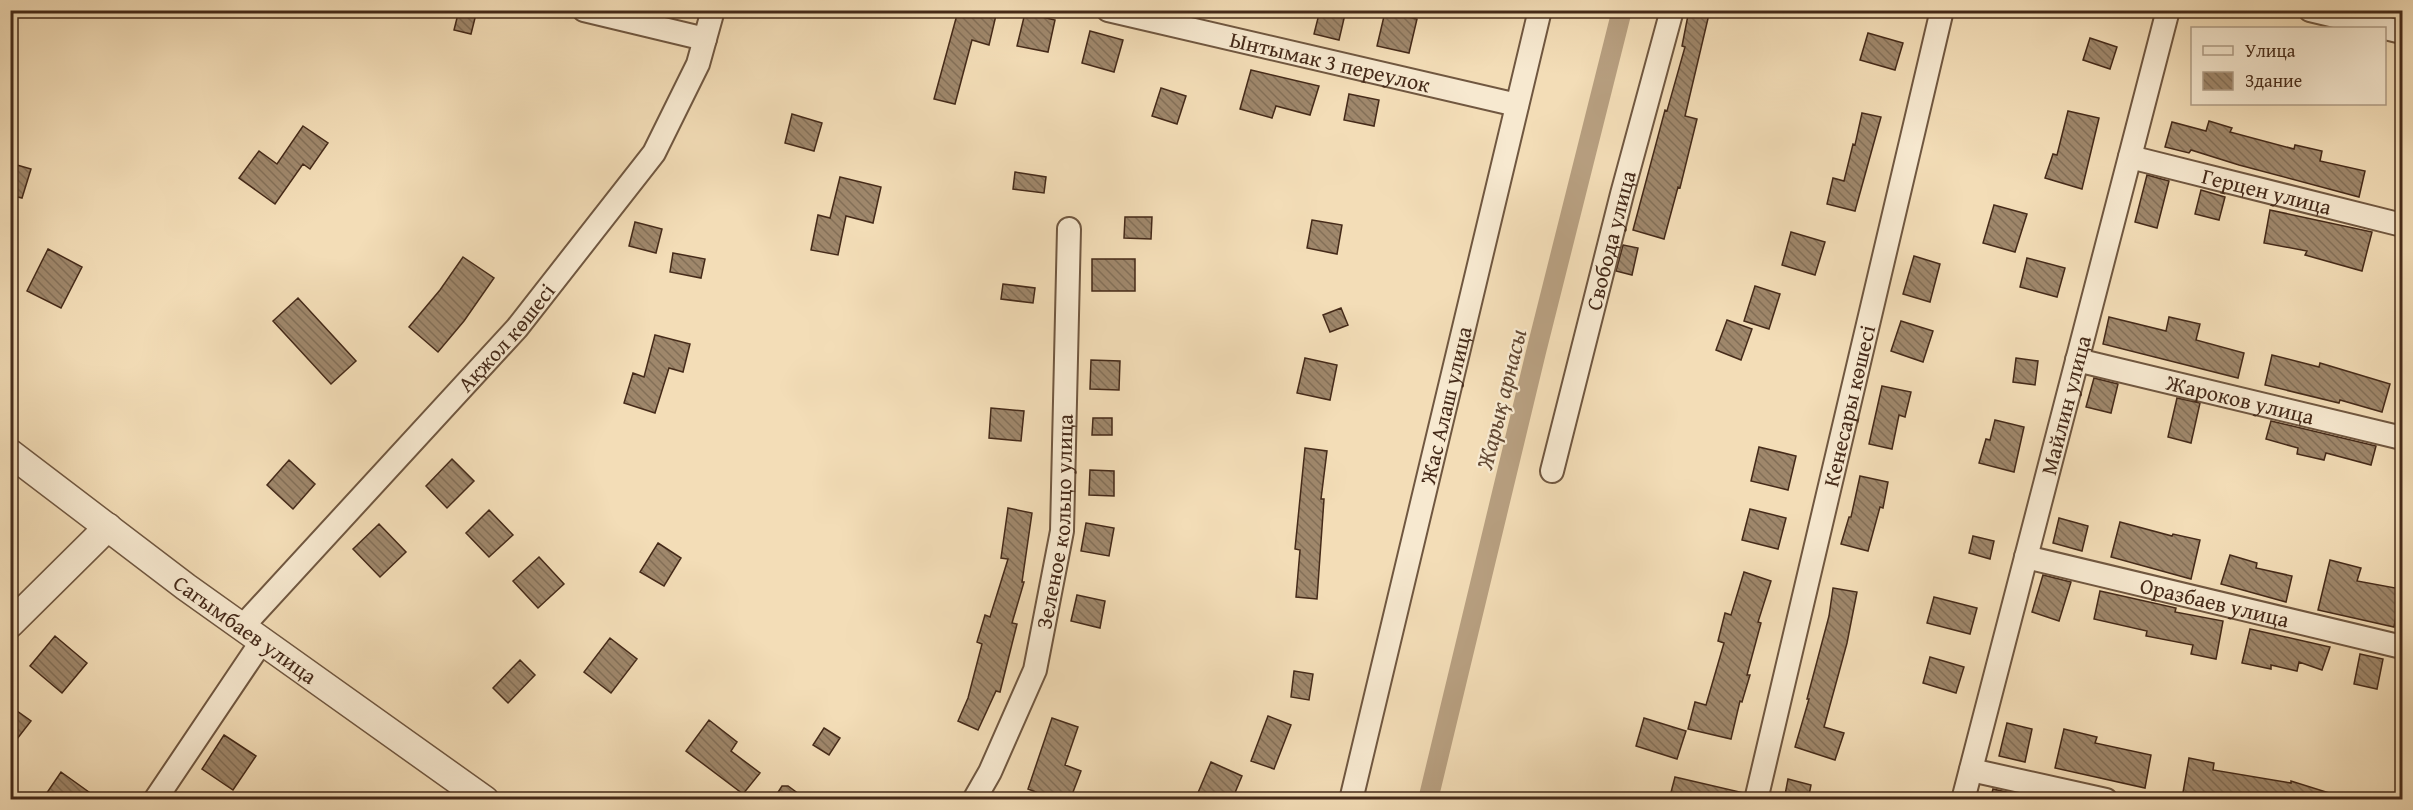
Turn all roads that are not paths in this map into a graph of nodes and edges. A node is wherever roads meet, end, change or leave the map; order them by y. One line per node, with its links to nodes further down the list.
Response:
1 (584, 10): 12 (street)
2 (713, 10): 12 (street, Ақжол көшесі)
3 (1107, 10): 13 (street, Ынтымак 3 переулок)
4 (1540, 10): 13 (street, Жас Алаш улица)
5 (1672, 10): 20 (street, Свобода улица)
6 (1942, 10): 31 (street, Кенесары көшесі)
7 (2168, 10): 14 (street, Майлин улица)
8 (2310, 10): 9 (street)
9 (2382, 27)
10 (2386, 28): 11 (street)
11 (2403, 32)
12 (705, 39): 24 (street, Ақжол көшесі)
13 (1517, 105): 30 (street, Жас Алаш улица)
14 (2130, 158): 15 (street, Герцен улица); 17 (street, Майлин улица)
15 (2403, 225)
16 (1069, 229): 29 (street, Зеленое кольцо улица)
17 (2077, 360): 18 (street, Жароков улица); 22 (street, Майлин улица)
18 (2403, 438)
19 (10, 453): 21 (street, Сагымбаев улица)
20 (1552, 471)
21 (108, 527): 23 (street); 24 (street, Сагымбаев улица)
22 (2026, 557): 25 (street, Оразбаев улица); 26 (street, Майлин улица)
23 (13, 616)
24 (252, 634): 27 (street, Ақжол көшесі); 28 (street, Сагымбаев улица)
25 (2403, 647)
26 (1971, 770): 32 (street, Майлин улица); 33 (street)
27 (155, 800)
28 (485, 800)
29 (974, 800)
30 (1351, 800)
31 (1756, 800)
32 (1963, 800)
33 (2106, 800)

